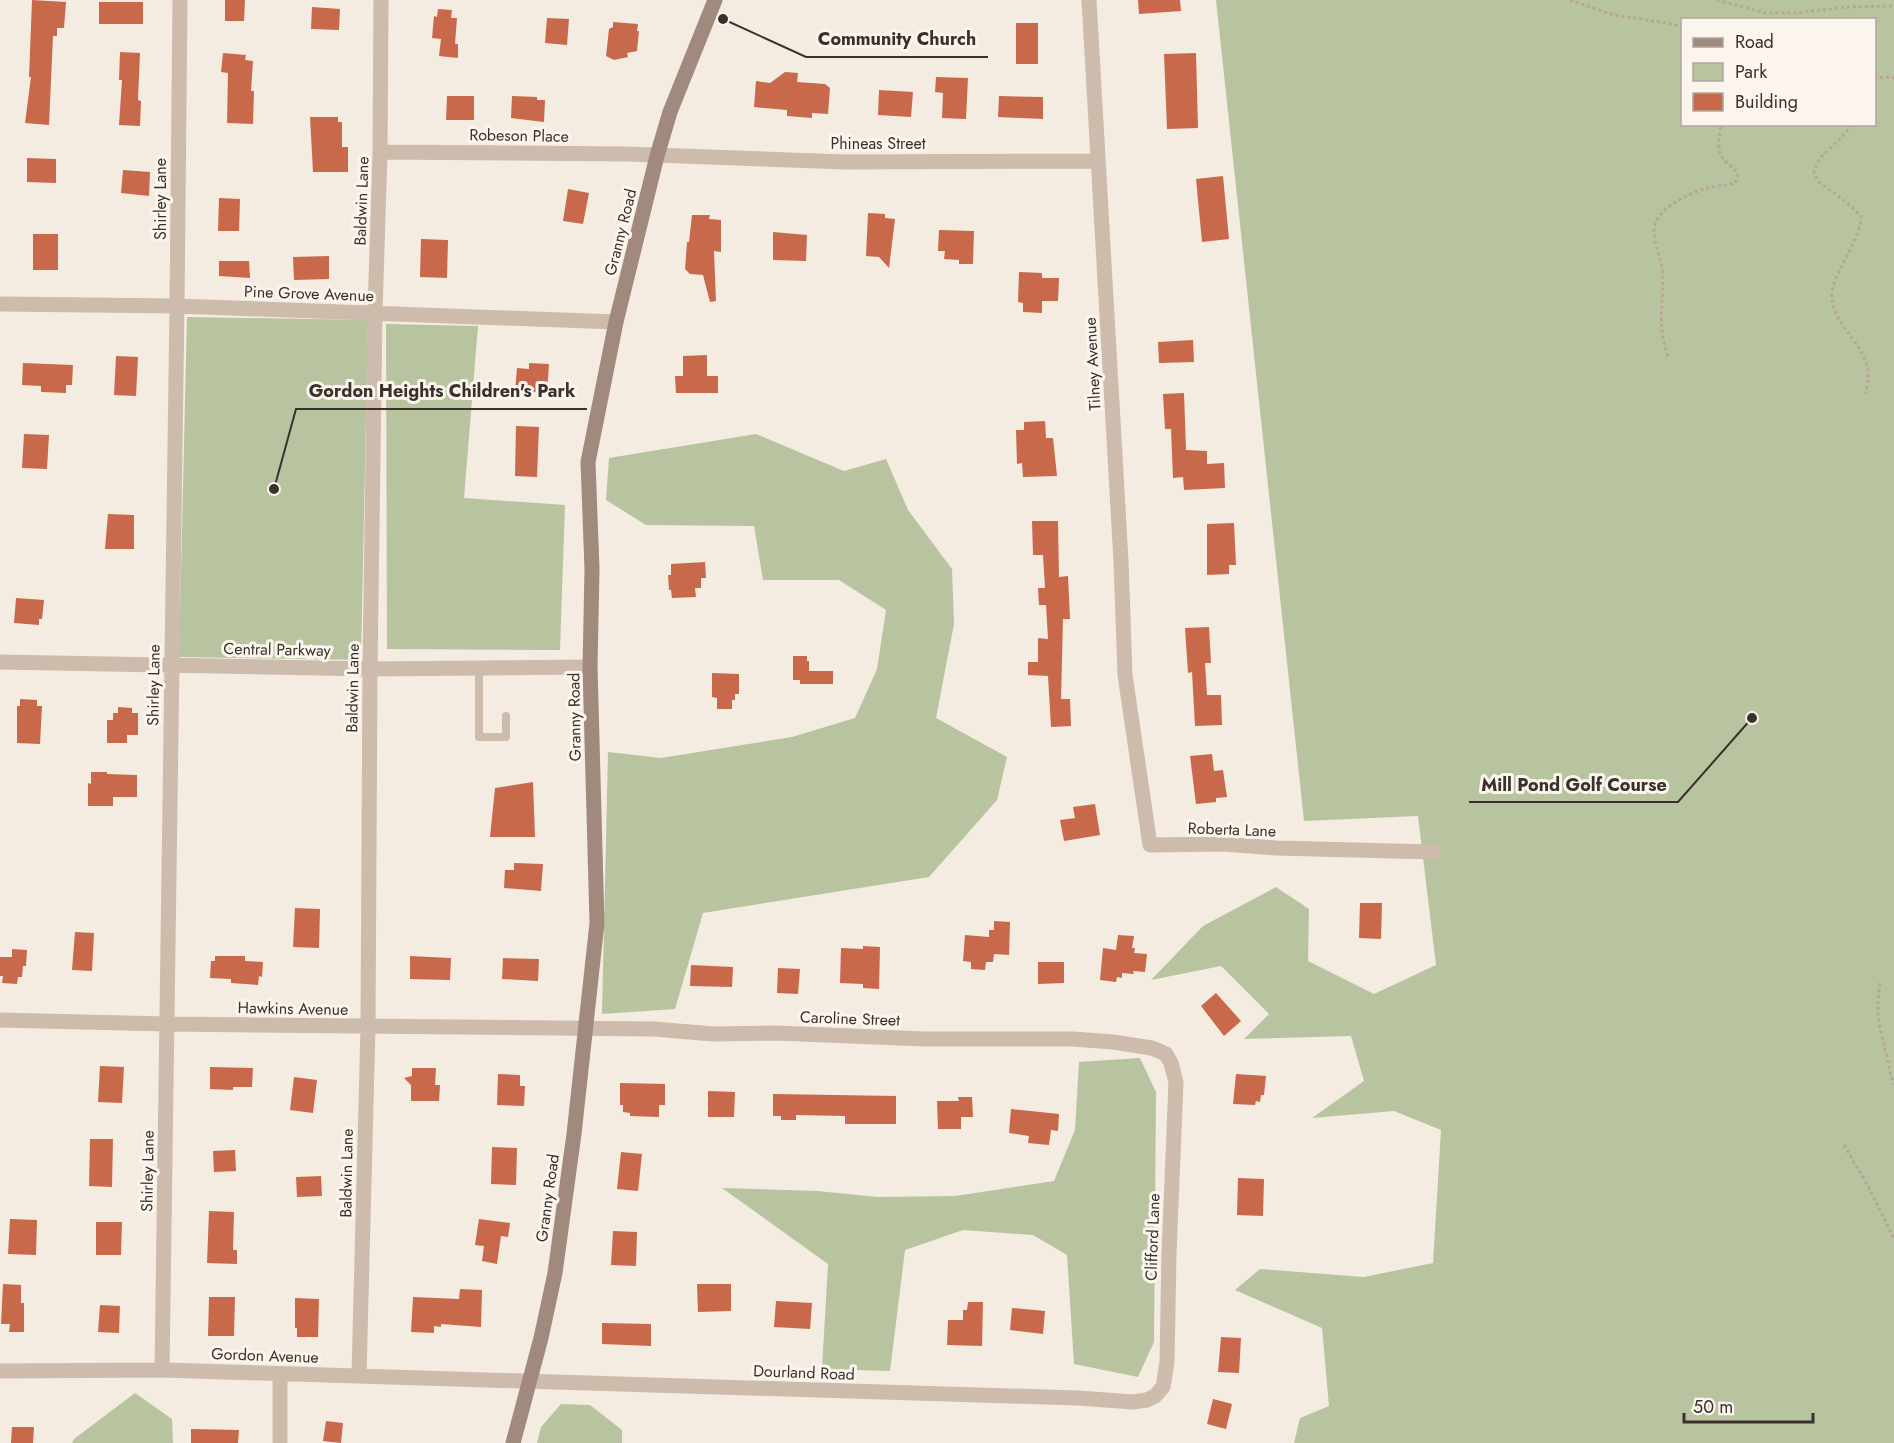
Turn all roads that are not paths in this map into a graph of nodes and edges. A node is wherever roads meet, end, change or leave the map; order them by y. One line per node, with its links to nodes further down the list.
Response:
1 (180, 0): 9 (street, Shirley Lane)
2 (381, 0): 5 (street, Baldwin Lane)
3 (715, 0): 6 (street, Granny Road)
4 (1089, 0): 7 (street, Tilney Avenue)
5 (380, 152): 6 (street, Robeson Place); 10 (street, Baldwin Lane)
6 (657, 156): 7 (street, Phineas Street); 11 (street, Granny Road)
7 (1098, 161): 18 (street, Tilney Avenue)
8 (0, 304): 9 (street, Pine Grove Avenue)
9 (177, 306): 10 (street, Pine Grove Avenue); 13 (street, Shirley Lane)
10 (375, 313): 11 (street, Pine Grove Avenue); 16 (street, Baldwin Lane)
11 (616, 322): 14 (street, Granny Road)
12 (0, 662): 13 (street, Central Parkway)
13 (172, 665): 16 (street, Central Parkway); 21 (street, Shirley Lane)
14 (590, 667): 15 (street, Central Parkway); 23 (street, Granny Road)
15 (480, 668): 16 (street, Central Parkway); 17 (lane)
16 (370, 669): 22 (street, Baldwin Lane)
17 (506, 716)
18 (1132, 726): 19 (street, Roberta Lane)
19 (1433, 852)
20 (0, 1020): 21 (street, Hawkins Avenue)
21 (167, 1024): 22 (street, Hawkins Avenue); 25 (street, Shirley Lane)
22 (368, 1027): 23 (street, Hawkins Avenue); 28 (street, Baldwin Lane)
23 (586, 1028): 24 (street, Caroline Street); 29 (street, Granny Road)
24 (1113, 1042): 30 (street, Clifford Lane)
25 (162, 1370): 26 (street, Gordon Avenue); 27 (street, Gordon Avenue)
26 (0, 1371)
27 (280, 1374): 28 (street, Gordon Avenue); 31 (street)
28 (359, 1375): 29 (street, Gordon Avenue)
29 (528, 1380): 30 (street, Dourland Road); 32 (street, Granny Road)
30 (1078, 1398)
31 (280, 1443)
32 (513, 1443)

